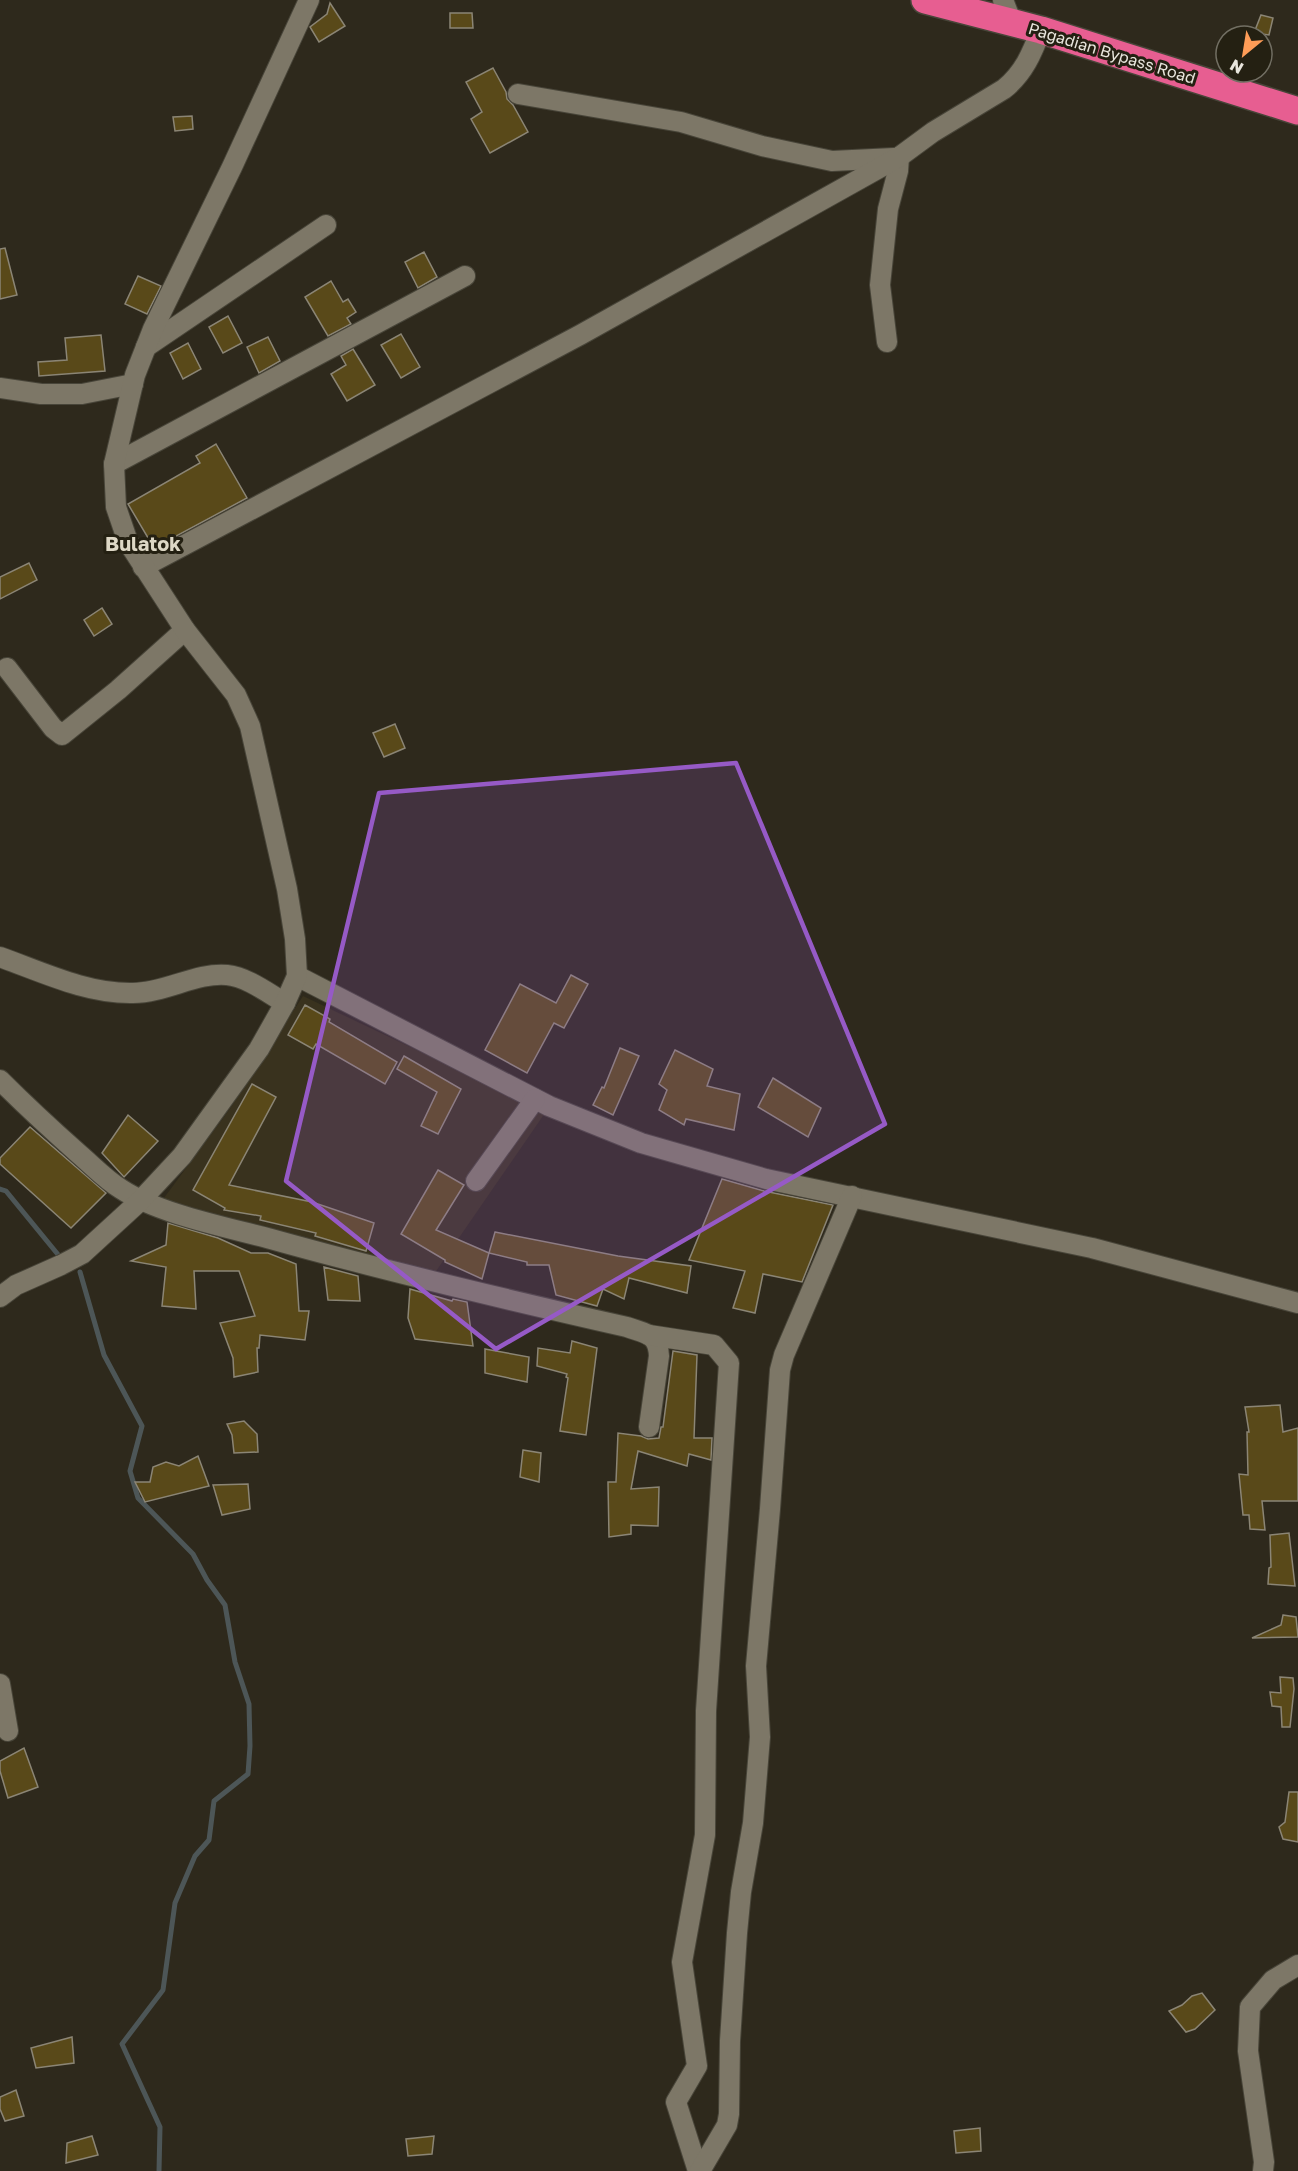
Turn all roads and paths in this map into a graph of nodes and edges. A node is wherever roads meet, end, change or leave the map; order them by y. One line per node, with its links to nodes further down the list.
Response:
1 (309, 0): 11 (street)
2 (925, 0): 3 (highway, Pagadian Bypass Road)
3 (1007, 11): 4 (highway, Pagadian Bypass Road)
4 (1041, 30): 6 (highway, Pagadian Bypass Road); 7 (street)
5 (518, 94): 7 (street)
6 (1298, 111)
7 (899, 157): 10 (street); 15 (street)
8 (326, 225): 11 (street)
9 (465, 276): 14 (street)
10 (887, 342)
11 (146, 347): 12 (street)
12 (133, 384): 13 (street); 14 (street)
13 (0, 388)
14 (114, 464): 15 (street)
15 (143, 567): 16 (street)
16 (185, 630): 17 (street); 19 (street)
17 (7, 668)
18 (0, 957): 20 (street)
19 (297, 976): 20 (street); 22 (street)
20 (285, 1003): 25 (street)
21 (0, 1080): 25 (street)
22 (535, 1099): 23 (street); 24 (street)
23 (476, 1181)
24 (852, 1196): 27 (street); 33 (street)
25 (141, 1200): 26 (street); 28 (street)
26 (0, 1297)
27 (1298, 1303)
28 (649, 1335): 29 (street); 33 (street)
29 (649, 1427)
30 (0, 1684): 31 (street)
31 (8, 1731)
32 (1298, 1965): 34 (street)
33 (699, 2171)
34 (1263, 2171)

